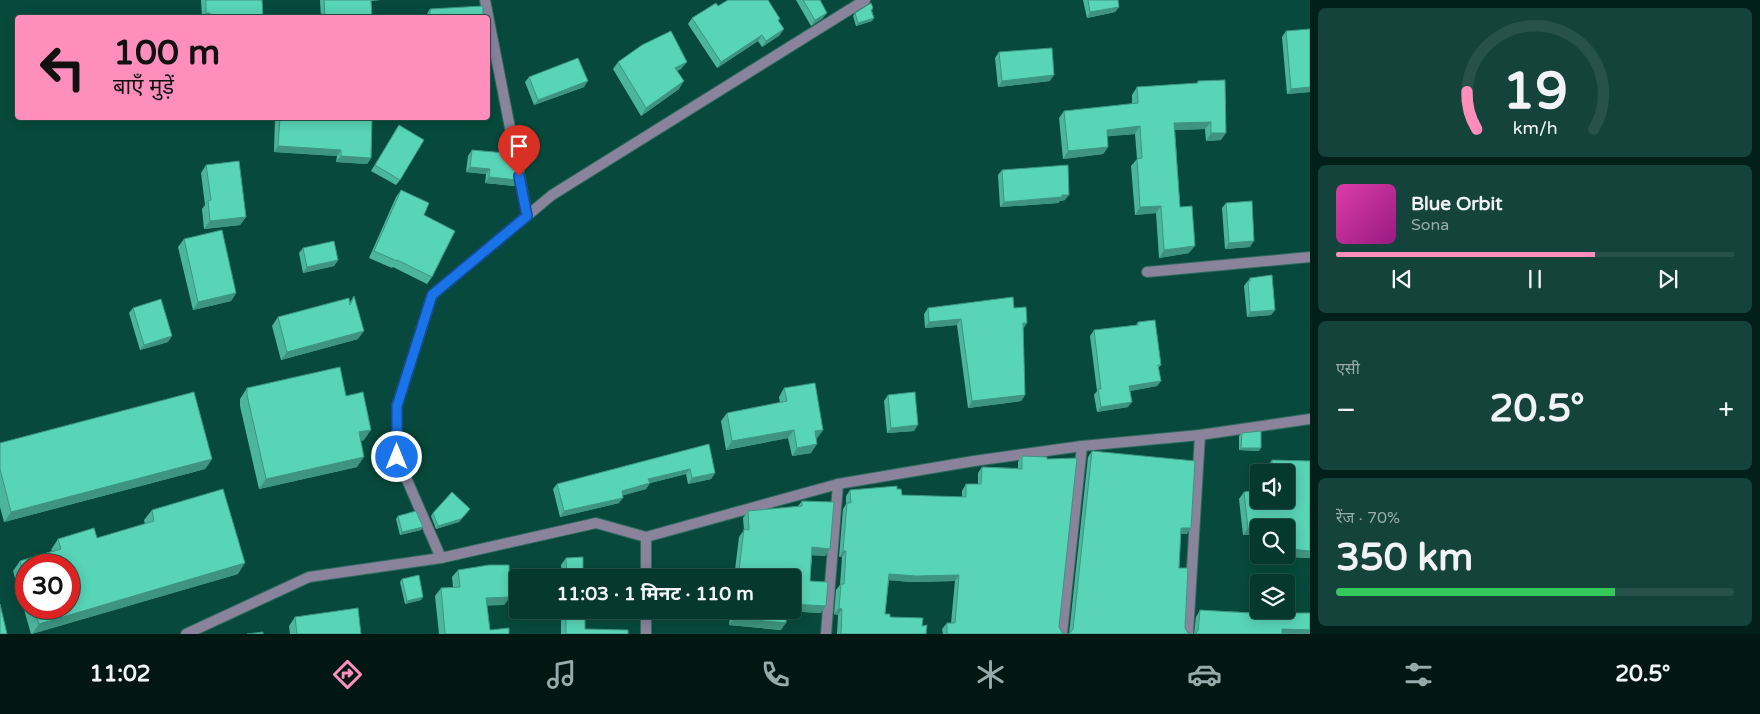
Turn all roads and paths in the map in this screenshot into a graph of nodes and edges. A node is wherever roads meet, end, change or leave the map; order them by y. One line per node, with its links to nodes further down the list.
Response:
1 (485, 0): 3 (street)
2 (865, 0): 5 (street)
3 (488, 15)
4 (490, 26): 5 (street)
5 (527, 216): 13 (street)
6 (1310, 257): 7 (street)
7 (1147, 272)
8 (1310, 419): 9 (street)
9 (1200, 435): 10 (street); 20 (street)
10 (1082, 446): 11 (street); 19 (street)
11 (838, 484): 12 (street); 18 (street)
12 (646, 537): 13 (street); 14 (street)
13 (441, 558): 16 (street)
14 (646, 569)
15 (646, 619): 17 (street)
16 (186, 634)
17 (646, 634)
18 (826, 634)
19 (1062, 634)
20 (1188, 634)

